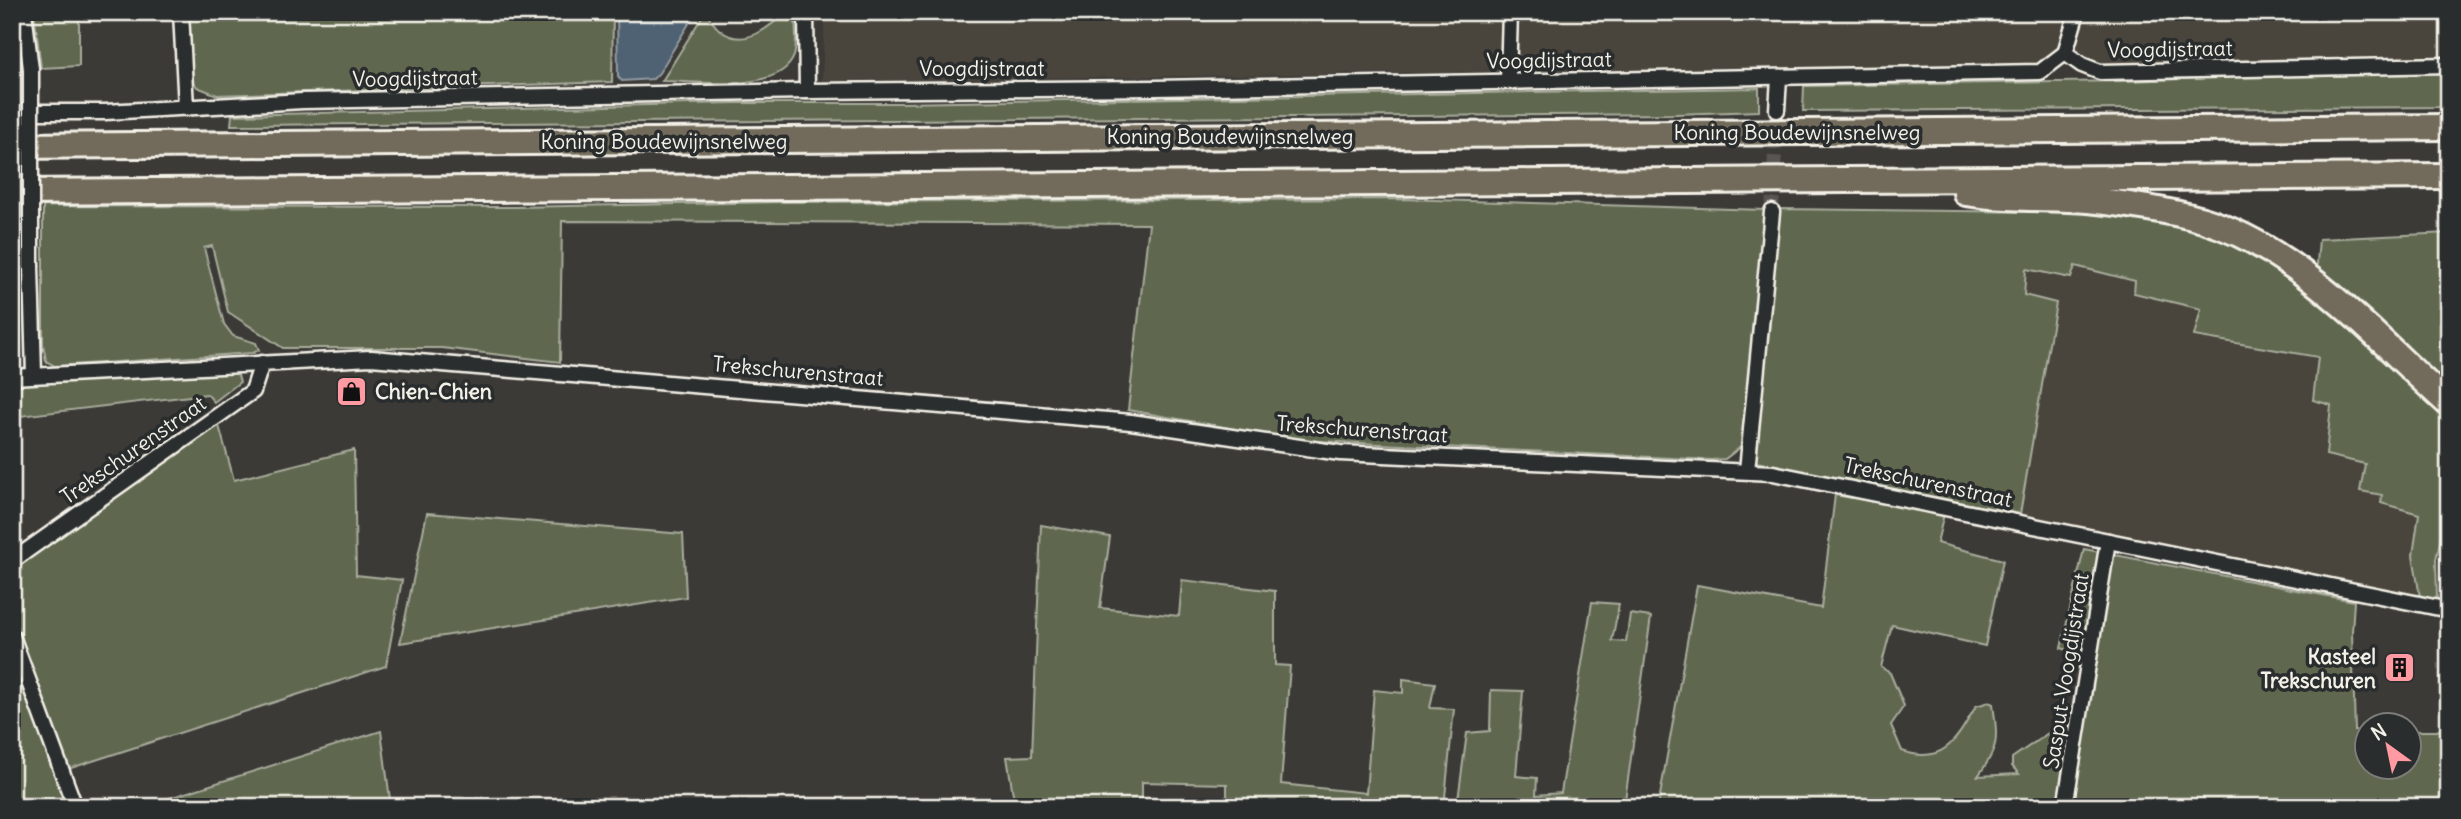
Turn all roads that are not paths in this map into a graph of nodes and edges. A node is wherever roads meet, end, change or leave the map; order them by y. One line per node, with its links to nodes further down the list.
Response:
1 (24, 12): 21 (street, bridge)
2 (181, 12): 11 (street)
3 (806, 12): 10 (street)
4 (1510, 12): 9 (street)
5 (2077, 12): 6 (street)
6 (2065, 53): 7 (street, Voogdijstraat); 8 (street, Voogdijstraat)
7 (2449, 65)
8 (1779, 78): 9 (street, Voogdijstraat); 12 (street)
9 (1508, 81): 10 (street, Voogdijstraat)
10 (807, 91): 11 (street, Voogdijstraat)
11 (186, 108): 13 (street, Voogdijstraat)
12 (1777, 110)
13 (12, 112)
14 (2449, 127): 15 (highway, Koning Boudewijnsnelweg)
15 (12, 146)
16 (2449, 176): 17 (highway)
17 (1900, 181): 18 (highway); 23 (highway)
18 (12, 192)
19 (1772, 212): 24 (street)
20 (262, 363): 21 (street, Trekschurenstraat); 24 (street, Trekschurenstraat); 26 (street, Trekschurenstraat)
21 (34, 375): 22 (street, Trekschurenstraat)
22 (12, 377)
23 (2449, 404)
24 (1746, 471): 25 (street, Trekschurenstraat)
25 (2108, 541): 27 (street, Trekschurenstraat); 30 (street, Sasput-Voogdijstraat)
26 (12, 561)
27 (2449, 610)
28 (12, 636): 29 (street)
29 (75, 807)
30 (2065, 807)

